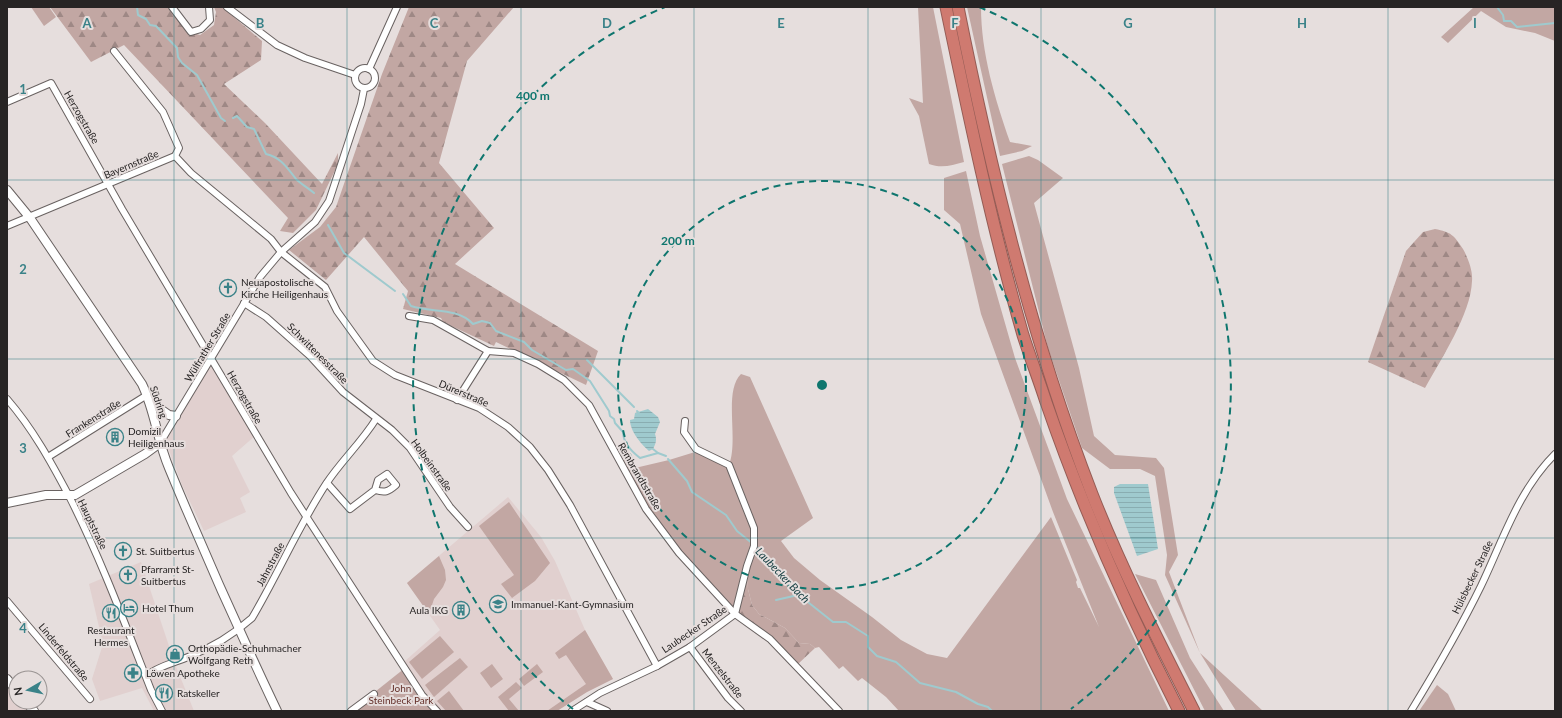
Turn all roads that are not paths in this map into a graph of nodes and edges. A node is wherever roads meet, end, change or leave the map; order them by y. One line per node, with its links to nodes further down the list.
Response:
1 (172, 7): 2 (street)
2 (209, 7)
3 (227, 7): 9 (street)
4 (397, 7): 8 (street)
5 (946, 7): 54 (highway)
6 (958, 7): 55 (highway)
7 (114, 51): 12 (street)
8 (369, 69): 9 (street); 10 (street)
9 (355, 75): 10 (street)
10 (364, 88): 17 (street, Wülfrather Straße)
11 (7, 102): 13 (street, Herzogstraße)
12 (175, 156): 13 (street, Bayernstraße); 17 (street)
13 (109, 184): 15 (street, Bayernstraße); 21 (street, Herzogstraße)
14 (7, 190): 15 (street, Südring)
15 (30, 218): 16 (street, Bayernstraße); 22 (street, Südring)
16 (7, 226)
17 (281, 252): 18 (street, Wülfrather Straße); 24 (street, Dürerstraße)
18 (244, 303): 21 (street, Wülfrather Straße); 26 (street, Schwittenesstraße)
19 (409, 316): 20 (street)
20 (488, 351): 24 (street); 38 (street, Rembrandtstraße)
21 (211, 358): 25 (street, Wülfrather Straße); 35 (street, Herzogstraße)
22 (148, 398): 25 (street); 28 (street, Südring); 30 (street, Frankenstraße)
23 (7, 399): 30 (street, Hauptstraße)
24 (457, 400): 41 (street, Dürerstraße)
25 (176, 416): 28 (street, Wülfrather Straße)
26 (376, 419): 31 (street, Jahnstraße); 36 (street, Holbeinstraße)
27 (685, 421): 38 (street, Laubecker Straße)
28 (160, 443): 33 (street, Wülfrather Straße); 39 (street, Südring)
29 (1555, 454): 56 (street, Hülsbecker Straße)
30 (48, 457): 33 (street, Hauptstraße)
31 (327, 483): 32 (street); 35 (street, Jahnstraße)
32 (376, 490)
33 (69, 496): 34 (street); 42 (street, Hauptstraße)
34 (7, 503)
35 (306, 517): 39 (street, Jahnstraße); 49 (street, Herzogstraße)
36 (468, 527)
37 (7, 600): 44 (street, Linderfeldstraße)
38 (735, 614): 40 (street, Laubecker Straße); 53 (street, Rembrandtstraße)
39 (239, 630): 42 (street, Jahnstraße); 47 (street, Südring)
40 (690, 647): 41 (street, Laubecker Straße); 52 (street, Menzelstraße)
41 (657, 666): 45 (street, Laubecker Straße)
42 (146, 676): 46 (street, Hauptstraße)
43 (374, 694): 48 (street)
44 (90, 699)
45 (587, 702): 50 (street, Laubecker Straße); 51 (street)
46 (162, 711)
47 (277, 711)
48 (351, 711)
49 (437, 711)
50 (572, 711)
51 (607, 711)
52 (741, 711)
53 (838, 711)
54 (1179, 711)
55 (1194, 711)
56 (1411, 711)

